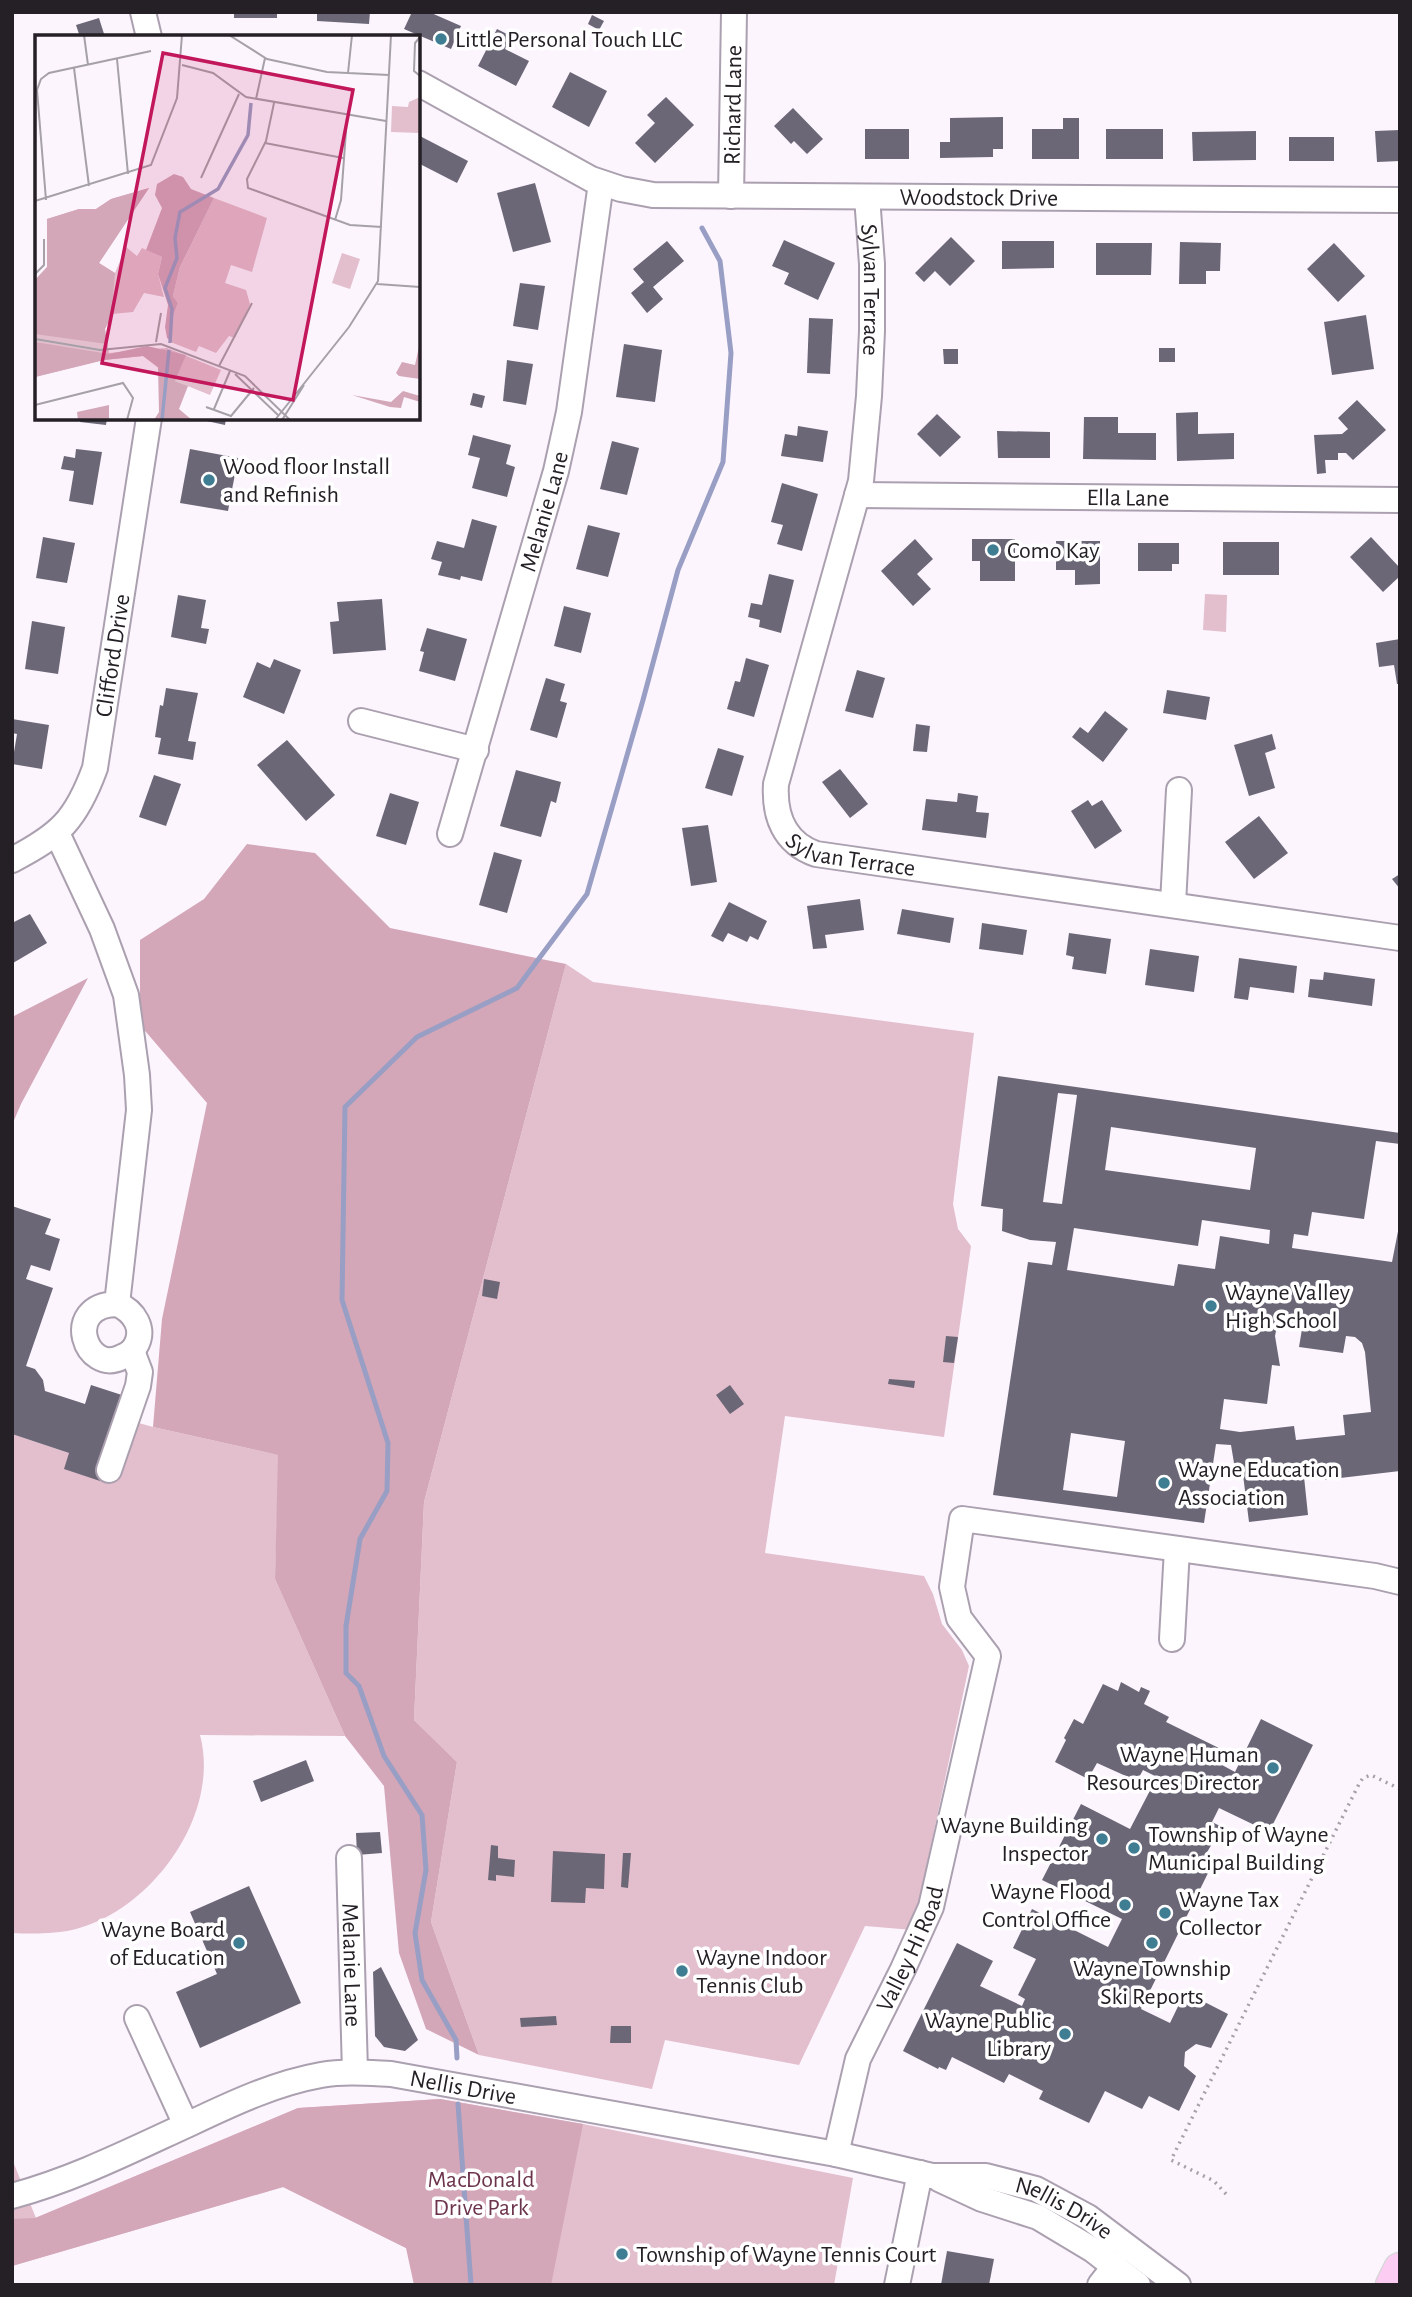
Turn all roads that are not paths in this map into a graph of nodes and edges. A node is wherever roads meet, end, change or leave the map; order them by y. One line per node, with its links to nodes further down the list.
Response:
1 (143, 12): 3 (street)
2 (734, 12): 6 (street, Richard Lane)
3 (149, 35)
4 (420, 84): 5 (street, Woodstock Drive)
5 (601, 183): 6 (street, Woodstock Drive); 13 (street, Melanie Lane)
6 (730, 196): 7 (street, Woodstock Drive)
7 (867, 197): 8 (street, Woodstock Drive); 10 (street, Sylvan Terrace)
8 (1400, 200)
9 (149, 420): 15 (street, Clifford Drive)
10 (857, 495): 11 (street, Ella Lane); 18 (street, Sylvan Terrace)
11 (1400, 500)
12 (361, 721): 13 (street)
13 (476, 750): 16 (street, Melanie Lane)
14 (1180, 790): 18 (street)
15 (57, 833): 17 (street, Clifford Drive); 20 (street)
16 (450, 834)
17 (12, 860)
18 (1173, 904): 19 (street, Sylvan Terrace)
19 (1400, 937)
20 (117, 1304): 21 (street); 21 (street)
21 (132, 1351): 22 (street)
22 (109, 1470)
23 (1177, 1549): 24 (street); 25 (street); 30 (street, Valley Hi Road)
24 (1400, 1582)
25 (1171, 1639)
26 (349, 1858): 28 (street, Melanie Lane)
27 (137, 2018): 29 (street)
28 (355, 2072): 29 (street, Nellis Drive); 30 (street, Nellis Drive)
29 (186, 2125): 32 (street, Nellis Drive)
30 (836, 2154): 31 (street, Nellis Drive)
31 (926, 2174): 34 (street, Nellis Drive); 35 (street); 37 (street, Nellis Drive)
32 (12, 2196)
33 (1400, 2269): 38 (main road)
34 (1108, 2275): 36 (street, Nellis Drive)
35 (897, 2285)
36 (1138, 2285)
37 (1178, 2285)
38 (1392, 2285)

